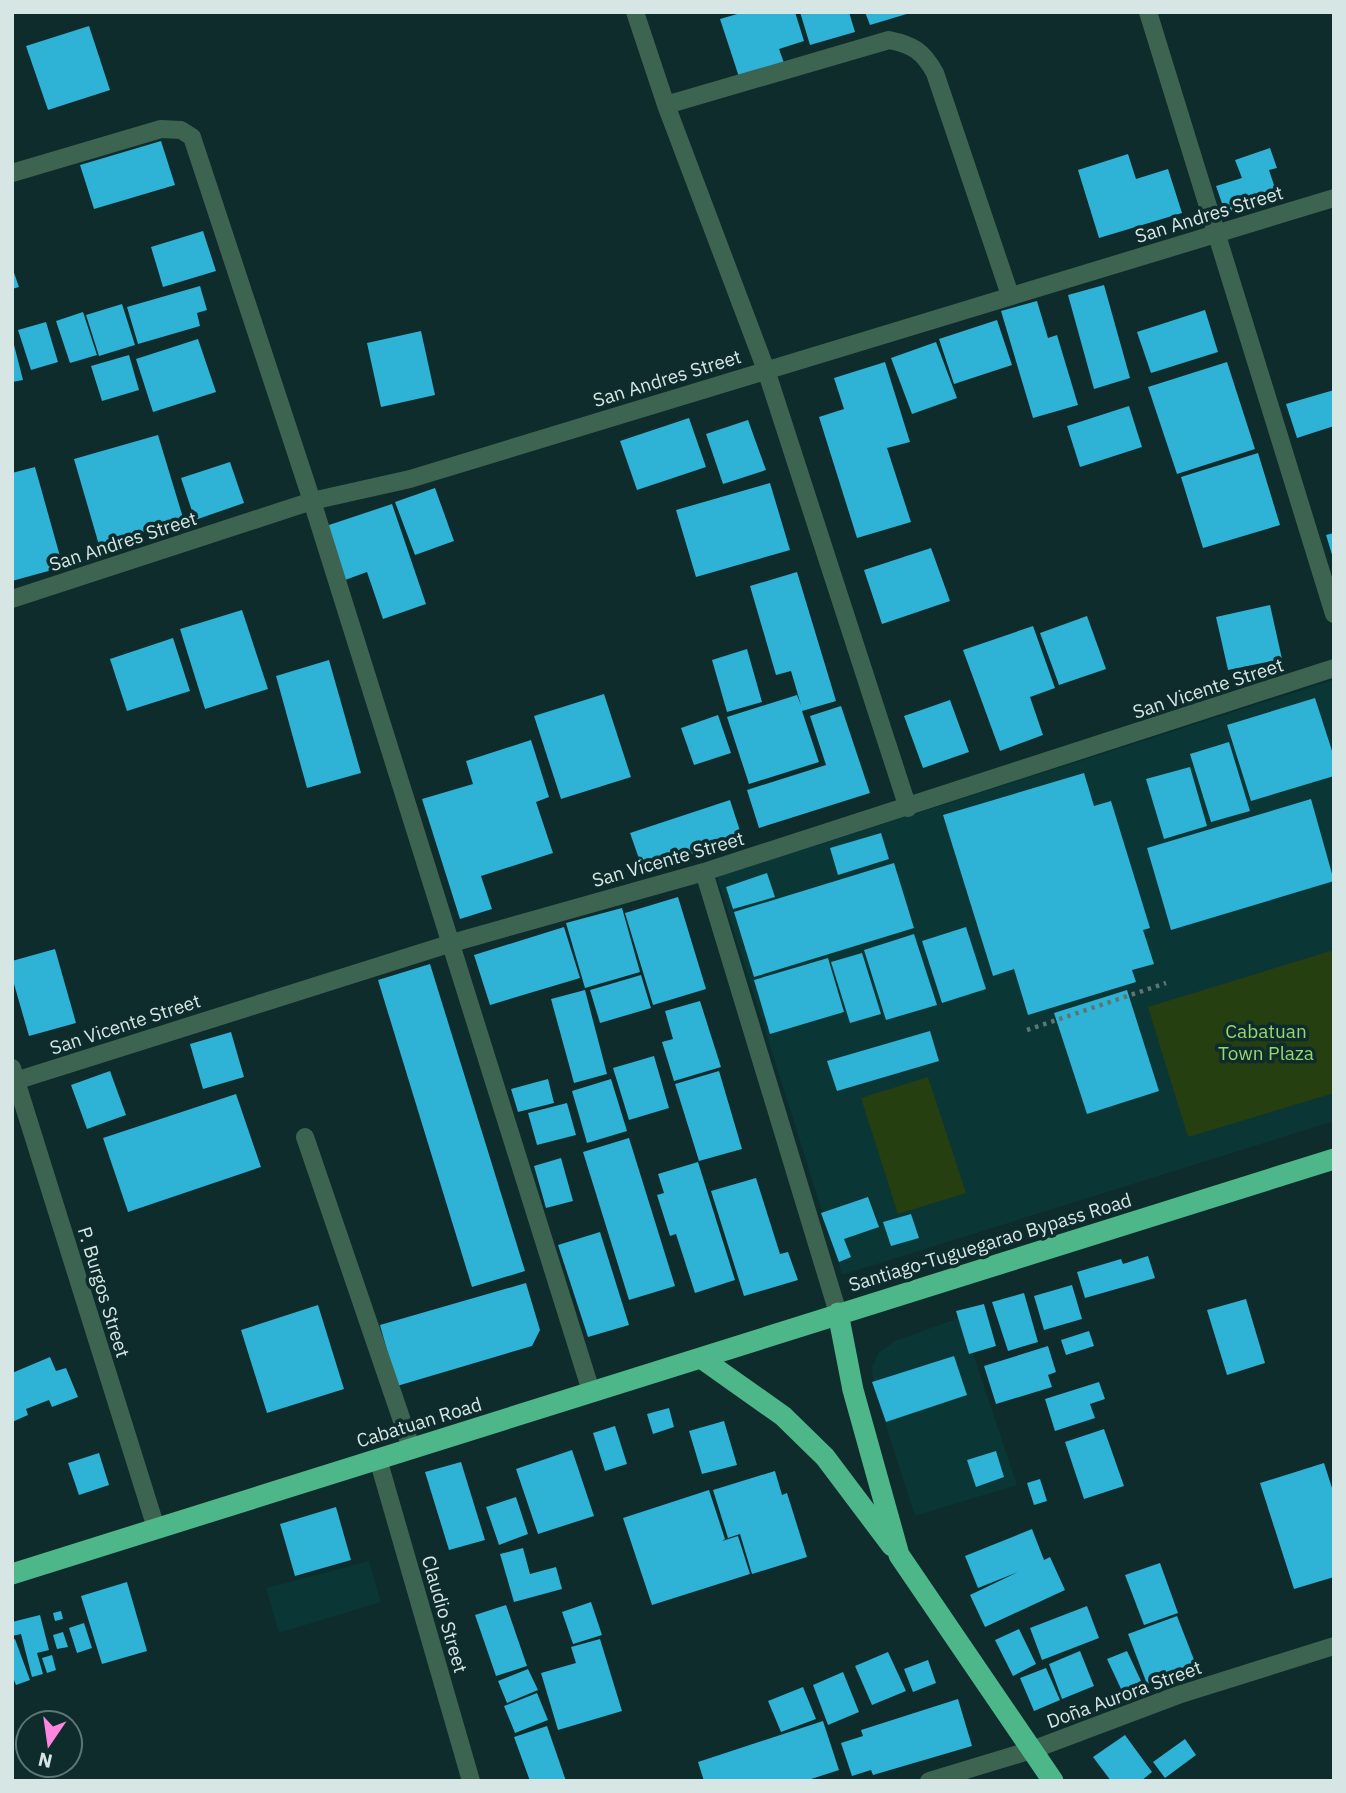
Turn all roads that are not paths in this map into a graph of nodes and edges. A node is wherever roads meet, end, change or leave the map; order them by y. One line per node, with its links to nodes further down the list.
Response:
1 (635, 12): 3 (street)
2 (1148, 12): 6 (street)
3 (666, 105): 7 (street); 8 (street)
4 (12, 173): 9 (street)
5 (1334, 198): 6 (street, San Andres Street)
6 (1217, 233): 7 (street, San Andres Street); 11 (street)
7 (1010, 295): 8 (street, San Andres Street)
8 (765, 370): 9 (street, San Andres Street); 13 (street)
9 (312, 501): 10 (street, San Andres Street); 15 (street)
10 (12, 599)
11 (1334, 614)
12 (1334, 668): 13 (street, San Vicente Street)
13 (908, 808): 14 (street, San Vicente Street)
14 (704, 872): 15 (street, San Vicente Street); 19 (street)
15 (452, 943): 16 (street, San Vicente Street); 21 (street)
16 (14, 1077): 24 (street, P. Burgos Street)
17 (305, 1137): 22 (street)
18 (1334, 1159): 19 (highway, Santiago-Tuguegarao Bypass Road)
19 (838, 1313): 20 (highway, Cabatuan Road); 25 (highway, Santiago-Tuguegarao Bypass Road)
20 (701, 1358): 21 (highway, Cabatuan Road); 25 (highway)
21 (591, 1391): 22 (highway, Cabatuan Road)
22 (412, 1450): 23 (highway, Cabatuan Road)
23 (377, 1459): 24 (highway, Cabatuan Road); 29 (street, Claudio Street)
24 (156, 1528): 26 (highway, Cabatuan Road)
25 (899, 1555): 28 (highway, Santiago-Tuguegarao Bypass Road)
26 (12, 1574)
27 (1334, 1646): 28 (street, Doña Aurora Street)
28 (1032, 1750): 30 (street, Doña Aurora Street); 31 (highway, Santiago-Tuguegarao Bypass Road)
29 (471, 1781)
30 (929, 1781)
31 (1053, 1781)

